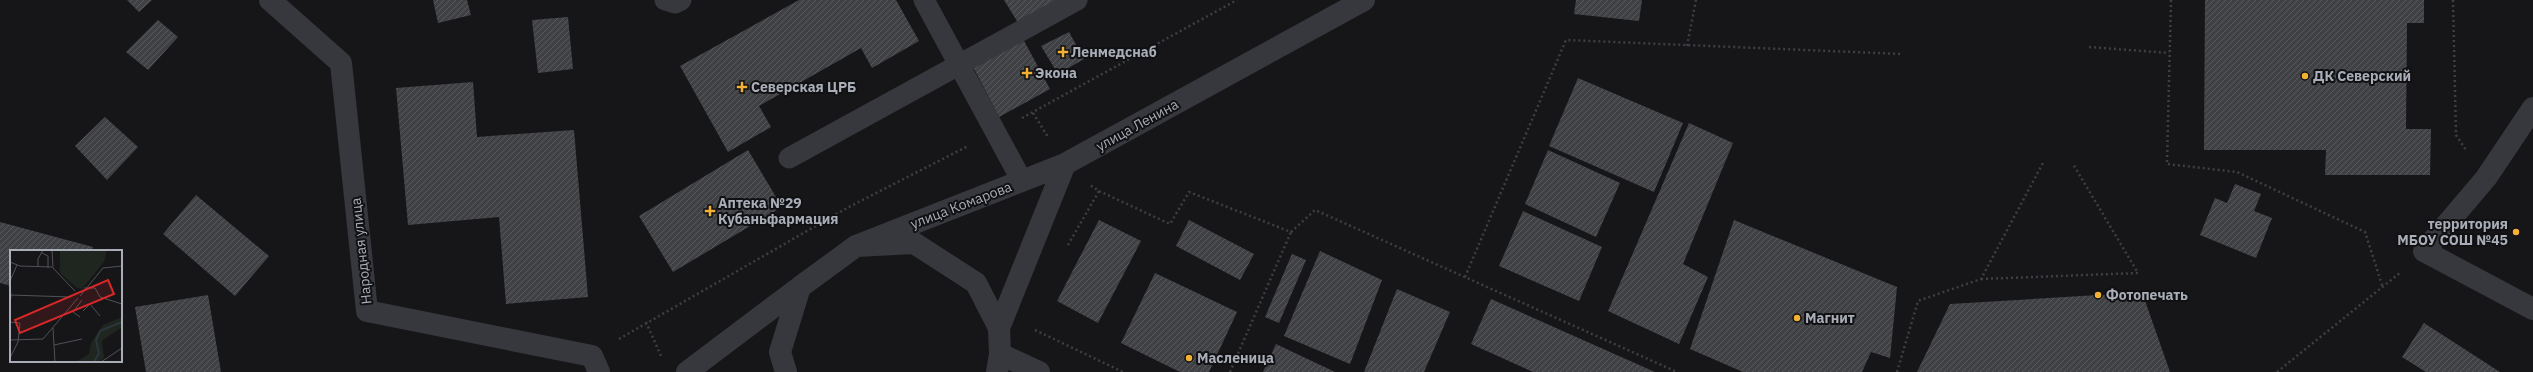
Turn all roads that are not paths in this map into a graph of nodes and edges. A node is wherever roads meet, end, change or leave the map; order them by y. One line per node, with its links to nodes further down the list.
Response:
1 (270, 0): 17 (street, Народная улица)
2 (665, 0): 3 (lane)
3 (681, 0)
4 (924, 0): 7 (lane)
5 (1077, 0): 7 (lane)
6 (1364, 0): 10 (street, улица Ленина)
7 (960, 64): 9 (lane); 11 (lane)
8 (2533, 108): 14 (street)
9 (789, 158)
10 (1065, 164): 11 (street, улица Комарова); 15 (street)
11 (1022, 181): 12 (street, улица Комарова)
12 (856, 246): 13 (street); 15 (street)
13 (800, 287): 18 (street); 19 (street)
14 (2533, 309)
15 (999, 328): 16 (street)
16 (999, 363): 20 (street)
17 (596, 364)
18 (687, 372)
19 (786, 372)
20 (1039, 372)

